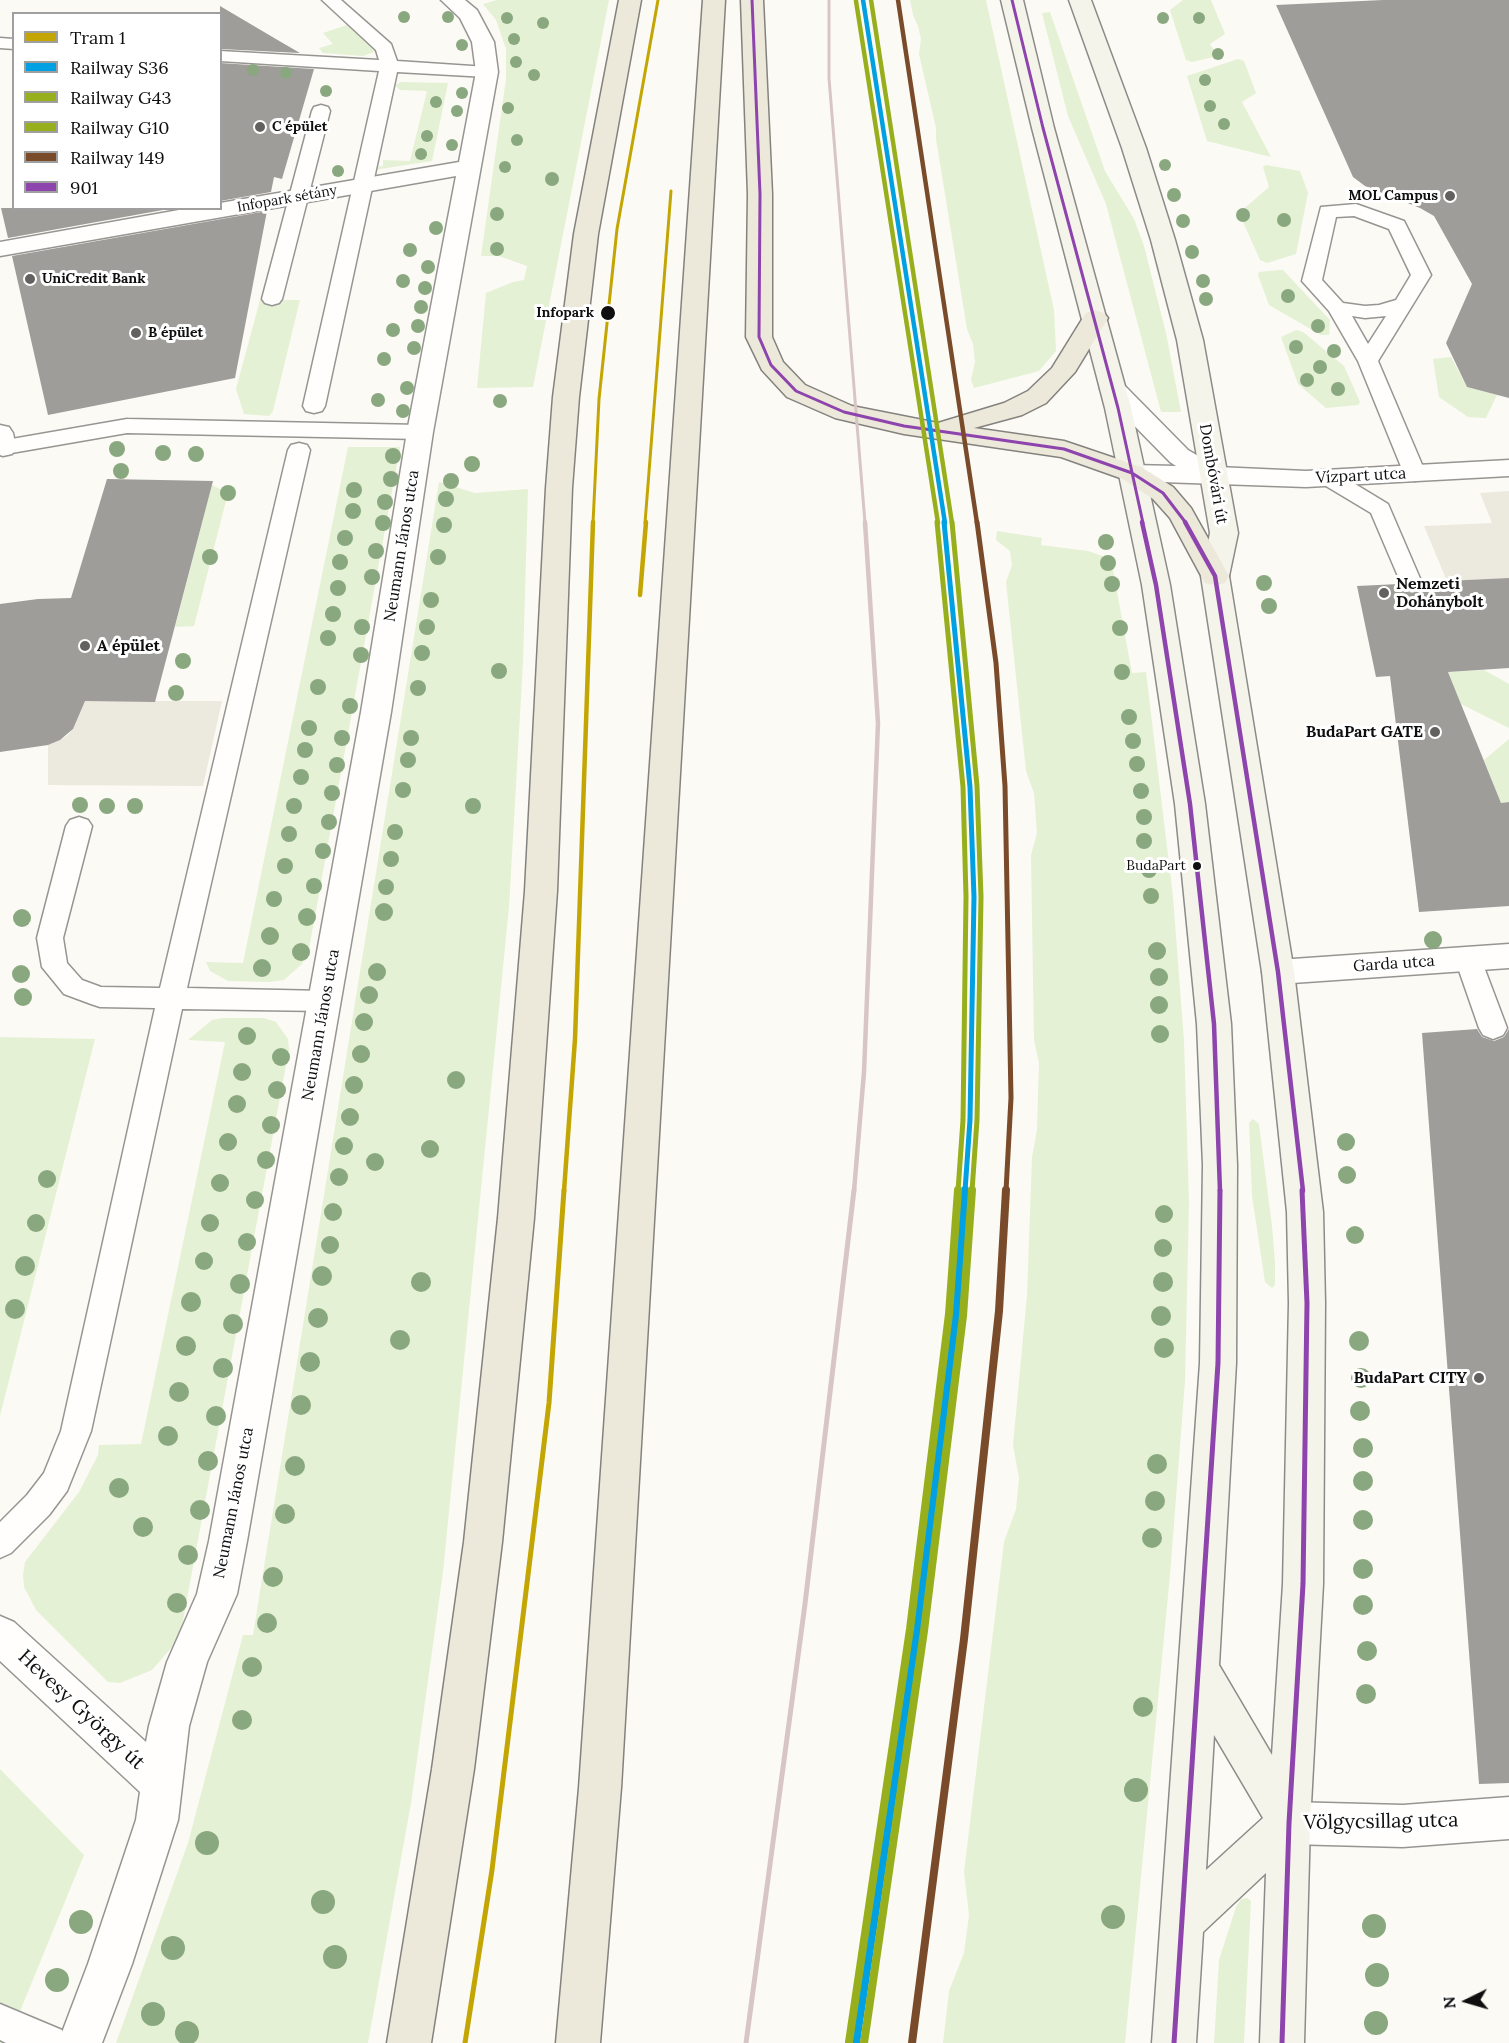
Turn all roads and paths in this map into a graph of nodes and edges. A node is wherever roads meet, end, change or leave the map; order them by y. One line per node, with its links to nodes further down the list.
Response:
1 (331, 0): 11 (lane)
2 (452, 0): 13 (street, Neumann János utca)
3 (630, 0): 54 (main road)
4 (714, 0): 55 (main road)
5 (752, 0): 26 (main road)
6 (1033, 0): 8 (main road)
7 (1080, 0): 33 (main road, Dombóvári út)
8 (1015, 11): 22 (main road)
9 (368, 17): 12 (lane)
10 (222, 56): 11 (lane)
11 (390, 66): 12 (lane); 16 (lane)
12 (431, 70): 13 (lane)
13 (487, 72): 15 (street, Neumann János utca)
14 (321, 111): 17 (lane)
15 (468, 167): 16 (street, Infopark sétány); 27 (street, Neumann János utca)
16 (360, 186): 17 (street, Infopark sétány); 25 (lane)
17 (297, 197): 18 (street, Infopark sétány); 19 (lane)
18 (0, 249)
19 (272, 299)
20 (1403, 304): 21 (lane); 21 (lane); 23 (lane)
21 (1337, 308): 23 (lane)
22 (1095, 318): 24 (main road); 26 (main road)
23 (1368, 361): 32 (lane)
24 (1113, 389): 31 (main road); 33 (street)
25 (314, 406)
26 (937, 429): 31 (main road)
27 (420, 432): 28 (lane); 42 (street, Neumann János utca)
28 (1, 443)
29 (299, 450): 41 (lane)
30 (1509, 468): 32 (street, Vízpart utca)
31 (1132, 473): 33 (street, Vízpart utca); 35 (main road); 46 (main road)
32 (1415, 474): 34 (street, Vízpart utca)
33 (1214, 477): 34 (street, Vízpart utca); 35 (main road, Dombóvári út)
34 (1329, 478): 36 (lane)
35 (1215, 576): 40 (main road, Dombóvári út)
36 (1411, 583)
37 (79, 826): 41 (lane)
38 (1509, 956): 39 (street, Garda utca)
39 (1468, 959): 40 (street, Garda utca); 43 (lane)
40 (1278, 972): 49 (main road, Dombóvári út)
41 (171, 999): 42 (lane); 44 (lane)
42 (325, 1001): 47 (street, Neumann János utca)
43 (1493, 1028)
44 (0, 1543)
45 (0, 1635): 47 (street, Hevesy György út)
46 (1199, 1670): 49 (main road); 50 (main road)
47 (163, 1785): 53 (street, Neumann János utca)
48 (1509, 1818): 49 (street, Völgycsillag utca)
49 (1289, 1823): 50 (main road); 57 (main road, Dombóvári út)
50 (1183, 1921): 56 (main road)
51 (0, 2022): 52 (lane)
52 (49, 2043)
53 (80, 2043)
54 (409, 2043)
55 (578, 2043)
56 (1174, 2043)
57 (1282, 2043)

